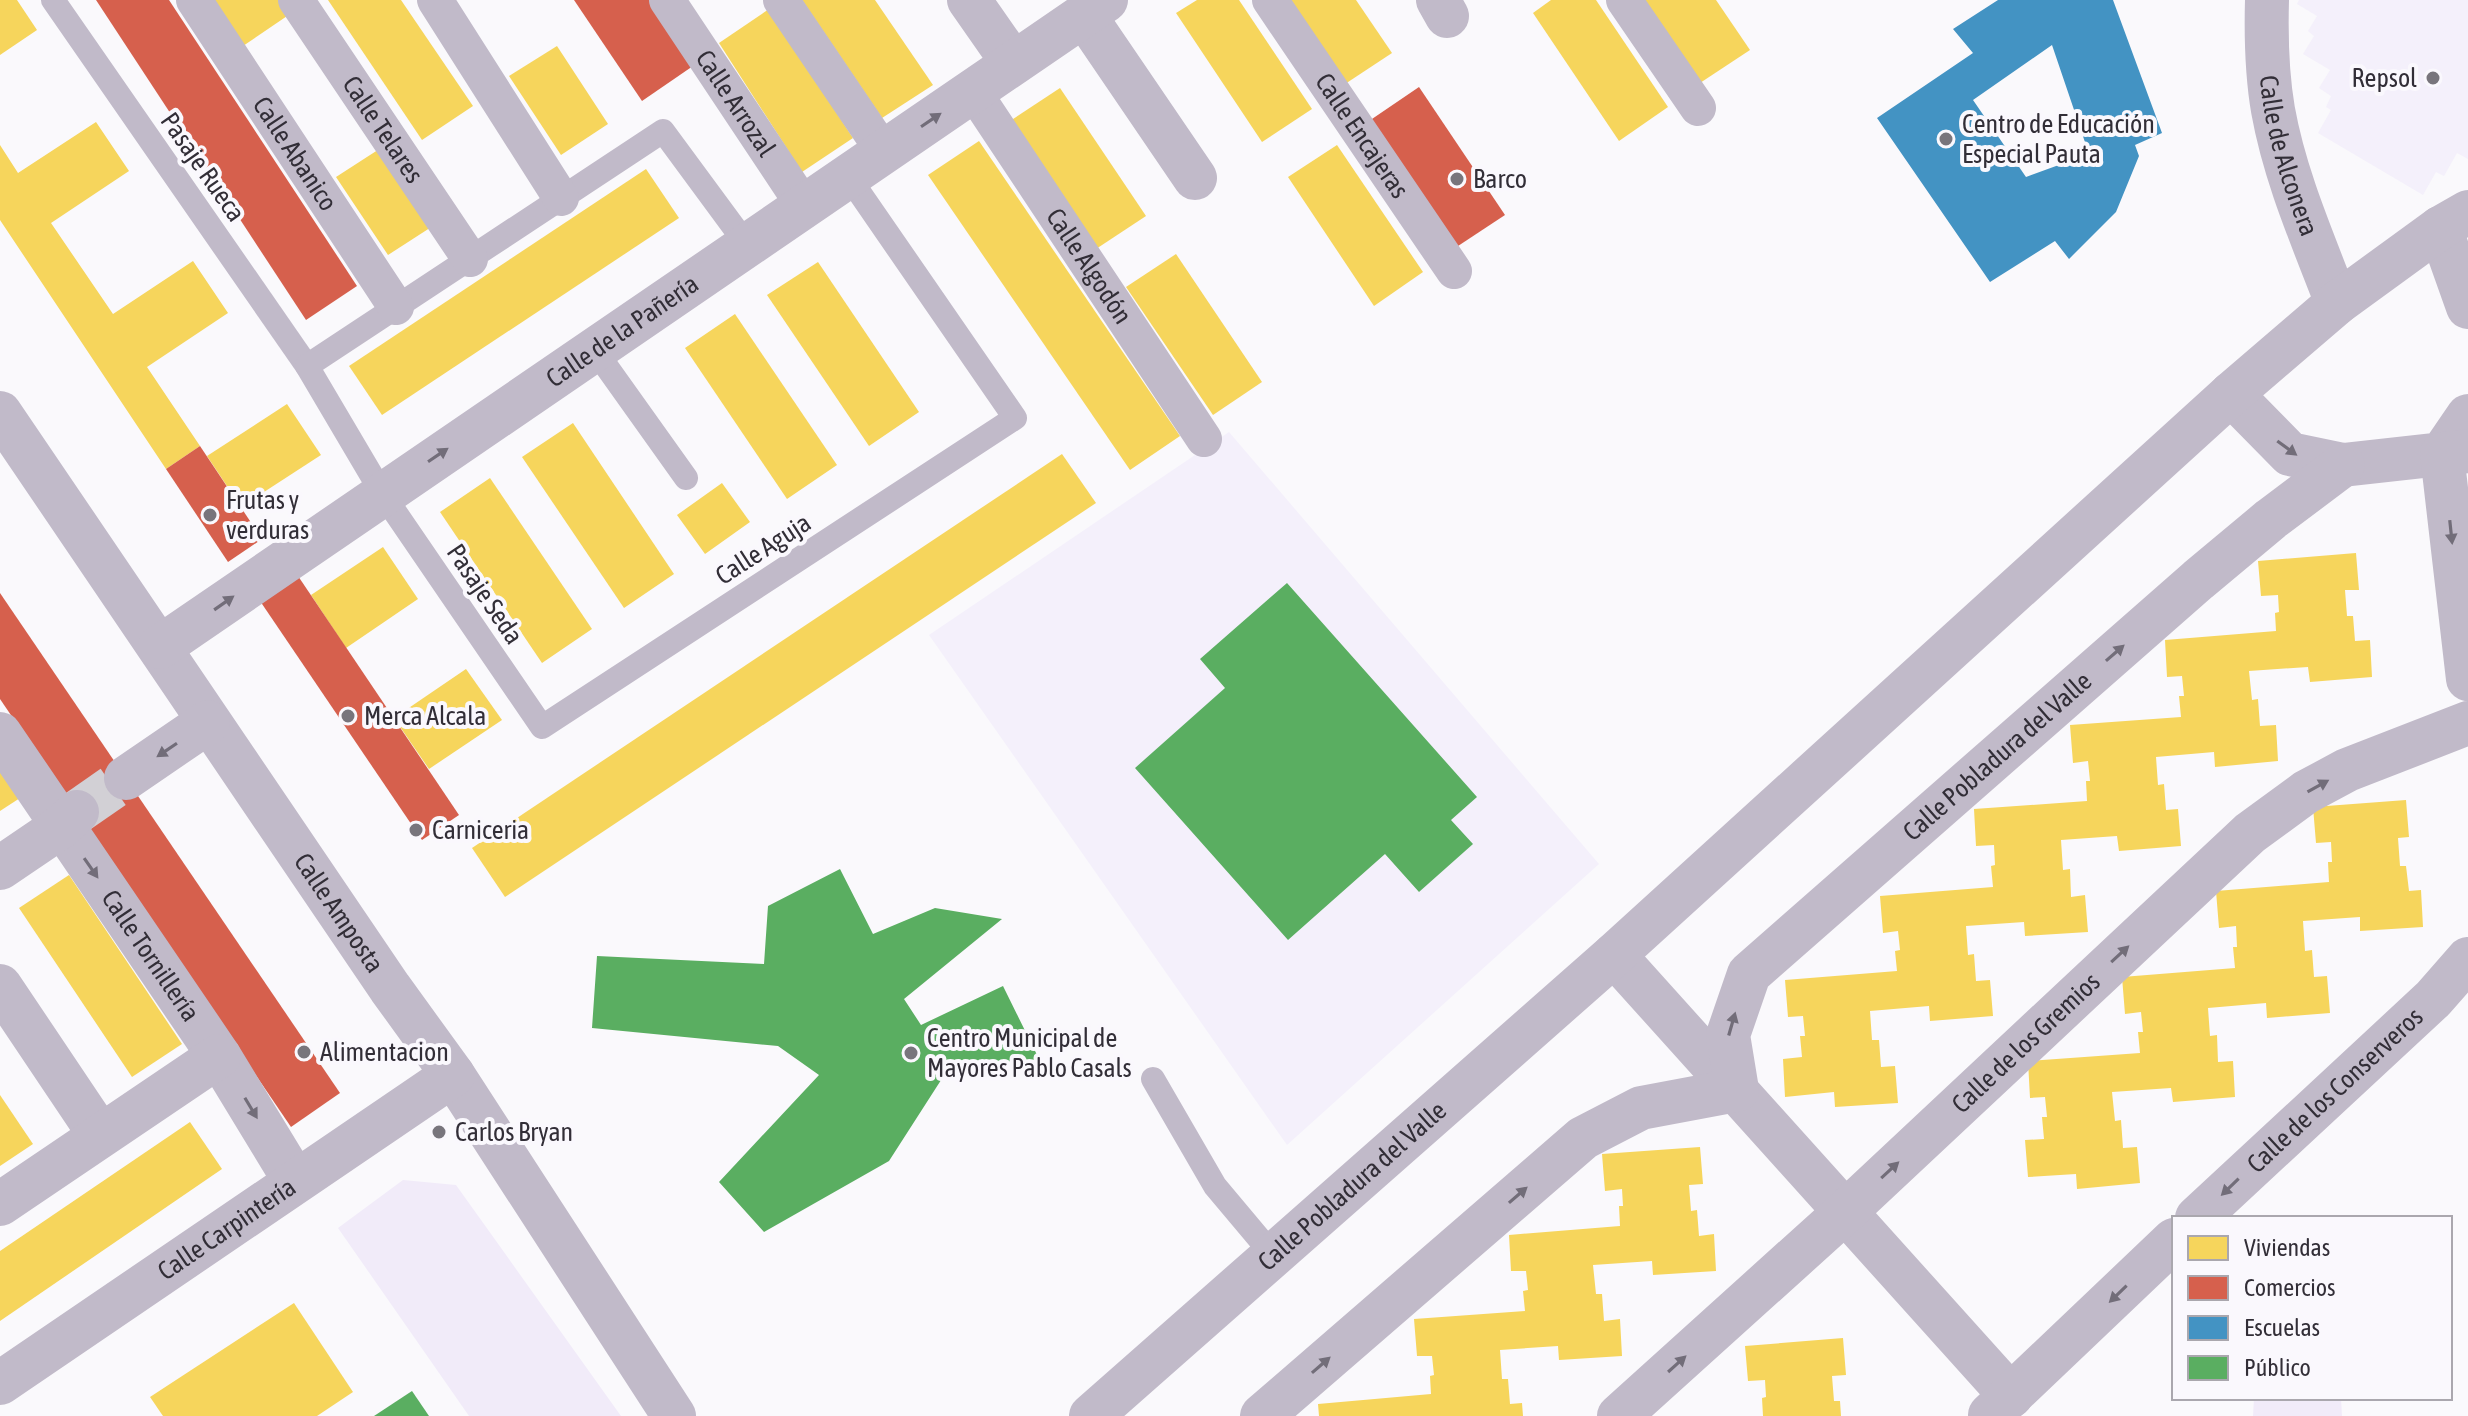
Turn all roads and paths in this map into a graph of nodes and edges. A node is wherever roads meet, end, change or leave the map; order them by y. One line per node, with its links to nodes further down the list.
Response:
1 (53, 0): 28 (lane, Pasaje Rueca)
2 (194, 0): 25 (street, Calle Abanico)
3 (296, 0): 22 (street, Calle Telares)
4 (435, 0): 18 (street)
5 (667, 0): 19 (street, Calle Arrozal)
6 (781, 0): 15 (street)
7 (969, 0): 12 (street)
8 (1270, 0): 23 (street, Calle Encajeras)
9 (1624, 0): 14 (street)
10 (2267, 0): 24 (street, Calle de Alconera)
11 (1095, 8): 12 (street, Calle de la Pañería); 17 (street, Calle de la Pañería)
12 (1013, 63): 13 (street, Calle de la Pañería)
13 (973, 91): 15 (street, Calle de la Pañería, one-way to 13); 32 (street, Calle Algodón)
14 (1698, 108)
15 (884, 152): 16 (street, Calle de la Pañería)
16 (848, 176): 19 (street, Calle de la Pañería); 41 (lane, Calle Aguja)
17 (1195, 178)
18 (561, 198): 21 (lane); 22 (lane)
19 (804, 206): 21 (street, Calle de la Pañería)
20 (2454, 220): 24 (street, Calle Pobladura del Valle); 26 (street, Calle Pobladura del Valle)
21 (747, 245): 27 (street, Calle de la Pañería)
22 (470, 259): 25 (lane)
23 (1454, 271)
24 (2337, 303): 29 (street, Calle Pobladura del Valle)
25 (396, 307): 28 (lane)
26 (2468, 307)
27 (594, 349): 35 (lane); 36 (street, Calle de la Pañería, one-way to 27)
28 (307, 366): 36 (lane, Pasaje Rueca)
29 (2231, 394): 34 (street, one-way to 34); 46 (street, Calle Pobladura del Valle)
30 (0, 413): 37 (street, Calle Amposta)
31 (2468, 416): 33 (street)
32 (1204, 439)
33 (2455, 453): 34 (street); 38 (street, one-way to 38)
34 (2343, 465): 52 (street, Calle Pobladura del Valle, one-way to 34)
35 (686, 478)
36 (382, 493): 37 (street, Calle de la Pañería, one-way to 36); 41 (lane, Pasaje Seda)
37 (160, 647): 39 (street, Calle Amposta)
38 (2468, 679)
39 (208, 722): 43 (street, one-way to 43); 50 (street, Calle Amposta)
40 (2468, 723): 56 (street, Calle de los Gremios, one-way to 40)
41 (542, 727)
42 (0, 734): 44 (street, Calle Tornillería)
43 (126, 778)
44 (69, 819): 45 (street); 49 (street, Calle Tornillería, one-way to 49)
45 (0, 868)
46 (1614, 955): 52 (street); 59 (street, Calle Pobladura del Valle)
47 (2468, 959): 57 (street, Calle de los Conserveros, one-way to 57)
48 (0, 986): 53 (street)
49 (219, 1056): 53 (street); 54 (street, Calle Tornillería, one-way to 54)
50 (453, 1075): 54 (street, Calle Carpintería); 62 (street, Calle Amposta)
51 (1153, 1079): 59 (lane)
52 (1737, 1090): 56 (street); 64 (street, one-way to 52)
53 (100, 1135): 55 (street)
54 (295, 1181): 60 (street, Calle Carpintería)
55 (0, 1204)
56 (1844, 1213): 61 (street); 65 (street, Calle de los Gremios, one-way to 56)
57 (2199, 1216)
58 (2172, 1242): 61 (street, one-way to 61)
59 (1273, 1255): 63 (street, Calle Pobladura del Valle)
60 (0, 1383)
61 (2000, 1406)
62 (674, 1416)
63 (1091, 1416)
64 (1262, 1416)
65 (1619, 1416)

